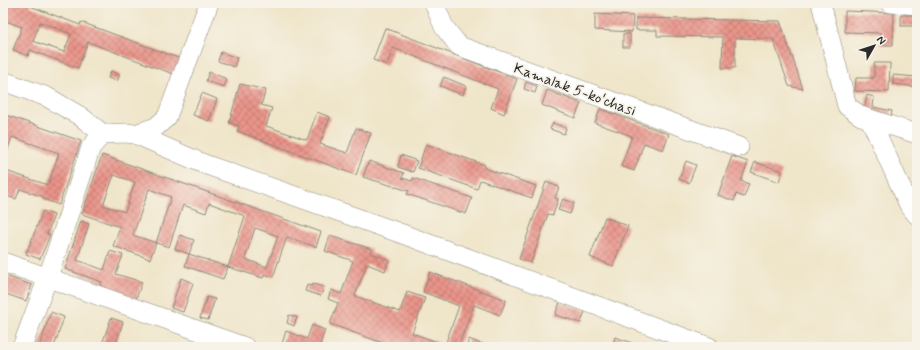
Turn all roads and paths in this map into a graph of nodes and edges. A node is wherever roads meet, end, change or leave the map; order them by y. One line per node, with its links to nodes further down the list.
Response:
1 (209, 3): 9 (street)
2 (434, 3): 11 (street, Kamalak 5-koʻchasi)
3 (821, 3): 7 (street)
4 (890, 3): 5 (street)
5 (917, 5)
6 (3, 81): 8 (street)
7 (870, 119): 10 (street); 12 (street)
8 (103, 134): 9 (street); 14 (street)
9 (135, 134): 17 (street)
10 (917, 134)
11 (739, 147)
12 (917, 215)
13 (3, 262): 14 (street)
14 (48, 277): 15 (street); 16 (street)
15 (22, 347)
16 (244, 347)
17 (709, 347)

